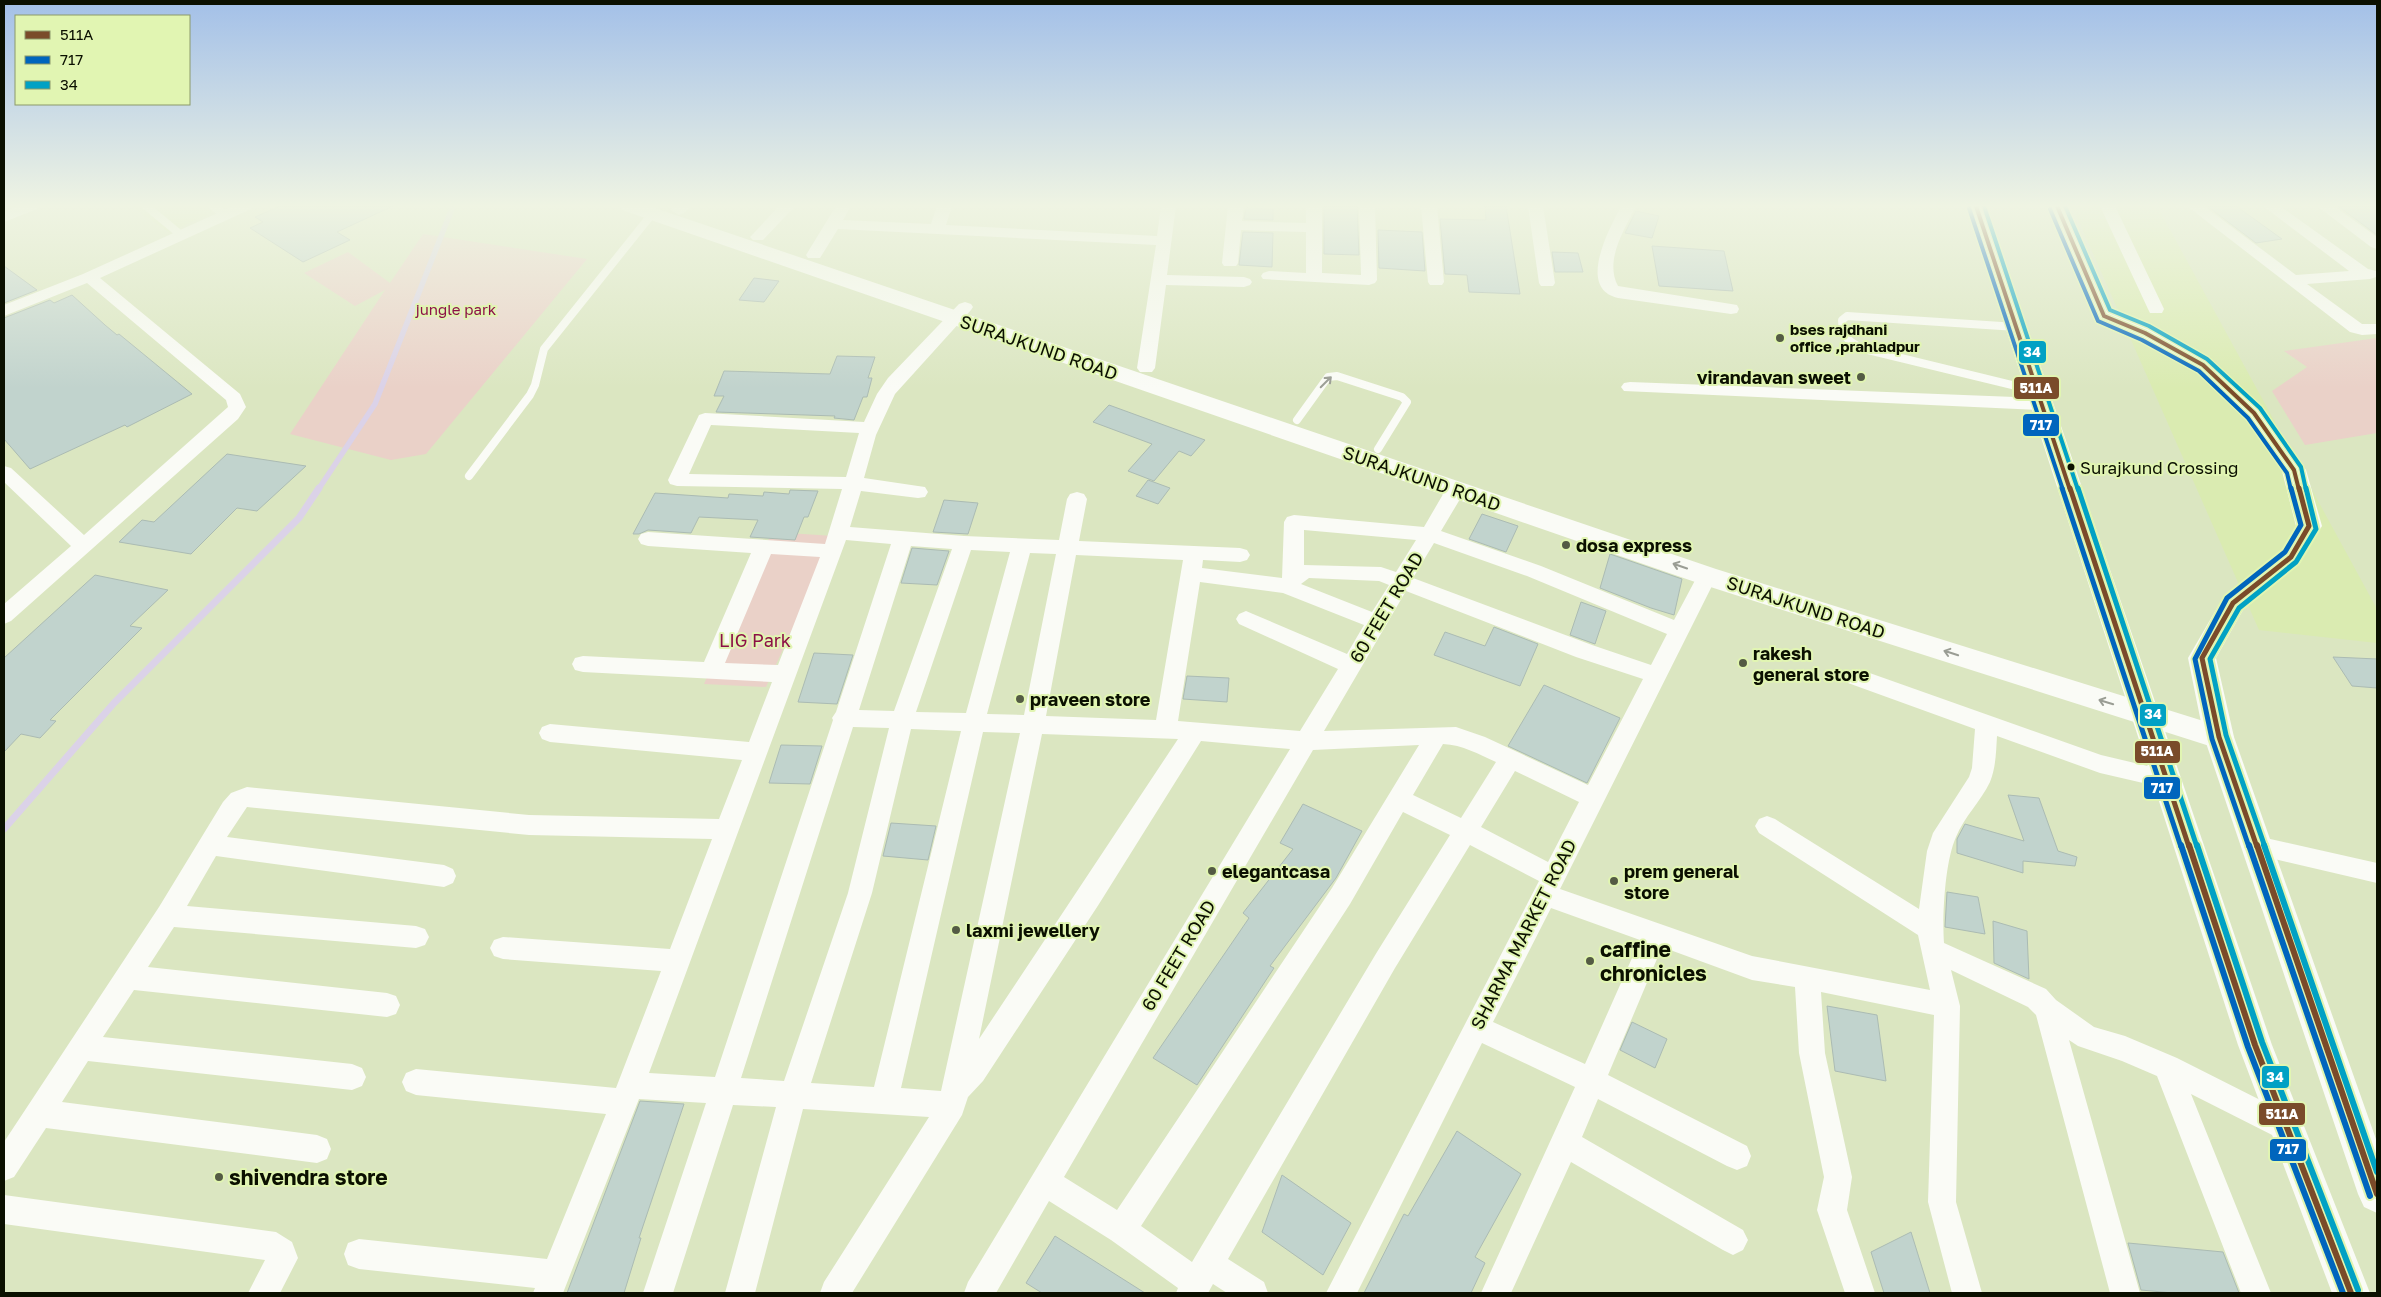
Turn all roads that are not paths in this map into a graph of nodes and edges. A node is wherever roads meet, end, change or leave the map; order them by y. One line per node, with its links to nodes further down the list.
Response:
1 (111, 267): 17 (street)
2 (618, 267): 37 (lane)
3 (830, 267): 27 (main road, SURAJKUND ROAD)
4 (841, 267): 27 (main road, SURAJKUND ROAD)
5 (1161, 267): 19 (street)
6 (1314, 267): 18 (street)
7 (1369, 267): 18 (street)
8 (1435, 267): 22 (street)
9 (1544, 267): 23 (street)
10 (1606, 267): 25 (street)
11 (1997, 267): 28 (main road)
12 (2083, 267): 73 (main road)
13 (2136, 267): 24 (street)
14 (2275, 267): 20 (street)
15 (2371, 273): 20 (street)
16 (1270, 276): 18 (street)
17 (89, 277): 26 (street); 47 (street)
18 (1314, 277)
19 (1160, 280): 21 (street); 30 (street)
20 (2293, 280): 29 (street)
21 (1244, 282)
22 (1436, 282)
23 (1547, 283)
24 (2156, 309)
25 (1730, 310)
26 (4, 311)
27 (959, 313): 30 (main road, SURAJKUND ROAD); 34 (street); 39 (main road, SURAJKUND ROAD)
28 (2017, 327): 32 (main road); 32 (lane)
29 (2377, 329)
30 (1146, 368): 33 (main road, SURAJKUND ROAD)
31 (1630, 387): 32 (street)
32 (2040, 398): 67 (main road)
33 (1297, 420): 35 (main road, SURAJKUND ROAD); 35 (lane, one-way to 35)
34 (870, 428): 38 (street); 38 (street)
35 (1378, 449): 67 (main road, SURAJKUND ROAD)
36 (4, 472): 47 (street)
37 (469, 476)
38 (852, 484): 40 (street); 45 (street)
39 (1456, 489): 42 (street, 60 FEET ROAD); 54 (main road, SURAJKUND ROAD, one-way to 39)
40 (918, 492)
41 (1077, 499): 50 (street)
42 (1428, 534): 55 (street); 56 (street, 60 FEET ROAD); 60 (street)
43 (648, 539): 49 (street)
44 (903, 539): 45 (street); 46 (street); 68 (street)
45 (836, 542): 49 (street); 64 (street)
46 (964, 542): 48 (street); 69 (street)
47 (83, 545): 57 (street)
48 (1022, 545): 50 (street); 70 (street)
49 (764, 546): 63 (street)
50 (1068, 547): 51 (street); 72 (street)
51 (1194, 552): 52 (street); 53 (street)
52 (1240, 555)
53 (1191, 574): 55 (street); 74 (street)
54 (1707, 576): 60 (street, SHARMA MARKET ROAD); 67 (main road, SURAJKUND ROAD, one-way to 54)
55 (1290, 582): 56 (street); 59 (street)
56 (1401, 582): 59 (street, 60 FEET ROAD); 65 (street)
57 (4, 616)
58 (1246, 619): 62 (street)
59 (1377, 622): 62 (street, 60 FEET ROAD)
60 (1678, 630): 65 (street, SHARMA MARKET ROAD)
61 (583, 664): 63 (street)
62 (1351, 665): 78 (street, 60 FEET ROAD)
63 (711, 670): 64 (street)
64 (786, 674): 79 (street)
65 (1656, 675): 82 (street, SHARMA MARKET ROAD)
66 (1856, 677): 71 (street)
67 (2143, 704): 73 (main road, SURAJKUND ROAD); 81 (main road)
68 (843, 718): 69 (street); 109 (street)
69 (902, 721): 70 (street); 111 (street)
70 (974, 723): 72 (street); 113 (street)
71 (1987, 724): 81 (street); 95 (street)
72 (1033, 725): 74 (street); 112 (street)
73 (2217, 727): 88 (main road)
74 (1166, 729): 75 (street)
75 (1195, 732): 78 (street); 112 (street)
76 (550, 734): 79 (street)
77 (1437, 735): 78 (street); 80 (street); 83 (street)
78 (1306, 741): 120 (street, 60 FEET ROAD)
79 (756, 752): 85 (street)
80 (1510, 759): 82 (street); 86 (street)
81 (2168, 780): 115 (main road)
82 (1593, 798): 91 (street, SHARMA MARKET ROAD)
83 (1398, 799): 86 (street); 123 (street)
84 (1767, 826): 95 (street)
85 (728, 829): 87 (street); 97 (street)
86 (1466, 831): 91 (street); 126 (street)
87 (208, 845): 90 (street); 92 (street)
88 (2257, 846): 89 (street); 121 (main road)
89 (2377, 873)
90 (444, 876)
91 (1548, 885): 93 (street); 103 (street, SHARMA MARKET ROAD)
92 (168, 915): 94 (street); 98 (street)
93 (1654, 934): 99 (street); 107 (street)
94 (416, 937)
95 (1932, 940): 101 (street); 102 (street)
96 (503, 948): 97 (street)
97 (677, 961): 110 (street)
98 (127, 977): 100 (street); 104 (street)
99 (1808, 977): 101 (street); 136 (street)
100 (387, 1005)
101 (1947, 1006): 137 (street)
102 (2047, 1009): 105 (street); 138 (street)
103 (1476, 1027): 107 (street); 134 (street, SHARMA MARKET ROAD)
104 (82, 1048): 106 (street); 114 (street)
105 (2167, 1066): 115 (street); 139 (street)
106 (352, 1077)
107 (1591, 1081): 116 (street); 118 (street)
108 (416, 1082): 110 (street)
109 (724, 1092): 110 (street); 111 (street); 129 (street)
110 (627, 1094): 127 (street)
111 (793, 1096): 113 (street); 130 (street)
112 (953, 1097): 113 (street); 131 (street)
113 (884, 1101)
114 (39, 1113): 117 (street); 119 (street)
115 (2288, 1129): 140 (main road)
116 (1564, 1144): 124 (street); 135 (street)
117 (317, 1149)
118 (1737, 1156)
119 (4, 1167)
120 (1045, 1182): 123 (street); 132 (street, 60 FEET ROAD)
121 (2377, 1194)
122 (4, 1209): 128 (street)
123 (1121, 1230): 126 (street)
124 (1734, 1240)
125 (359, 1254): 127 (street)
126 (1199, 1280): 133 (street)
127 (552, 1284)
128 (264, 1293)
129 (658, 1293)
130 (740, 1293)
131 (834, 1293)
132 (979, 1293)
133 (1253, 1293)
134 (1341, 1293)
135 (1496, 1293)
136 (1860, 1293)
137 (1967, 1293)
138 (2125, 1293)
139 (2256, 1293)
140 (2351, 1293)

